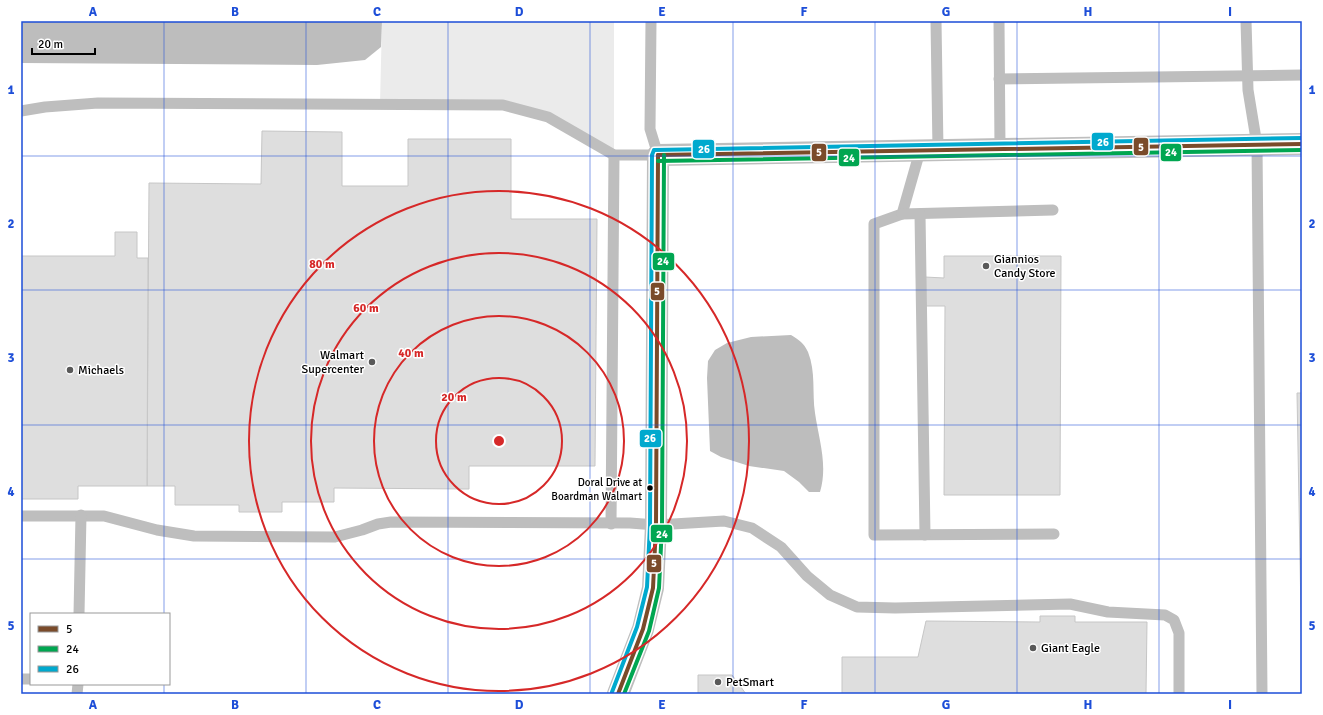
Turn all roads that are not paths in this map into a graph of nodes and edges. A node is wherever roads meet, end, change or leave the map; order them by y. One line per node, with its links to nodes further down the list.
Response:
1 (651, 21): 14 (lane)
2 (936, 21): 12 (lane)
3 (999, 21): 7 (lane)
4 (1246, 21): 6 (lane)
5 (1302, 75): 6 (lane)
6 (1248, 76): 7 (lane); 10 (lane)
7 (999, 79): 11 (lane)
8 (21, 111): 13 (lane)
9 (1302, 144): 10 (street)
10 (1257, 145): 11 (street); 27 (lane)
11 (1000, 149): 12 (street)
12 (929, 151): 14 (street); 16 (lane)
13 (614, 156): 14 (lane); 20 (lane)
14 (658, 156): 21 (street)
15 (1053, 210): 17 (lane)
16 (902, 214): 17 (lane); 23 (lane)
17 (920, 214): 23 (lane)
18 (81, 515): 19 (lane); 20 (lane); 24 (lane)
19 (21, 516)
20 (611, 524): 21 (lane)
21 (656, 525): 25 (street); 26 (lane)
22 (1054, 534): 23 (lane)
23 (925, 535)
24 (79, 613)
25 (618, 694)
26 (1179, 694)
27 (1262, 694)

